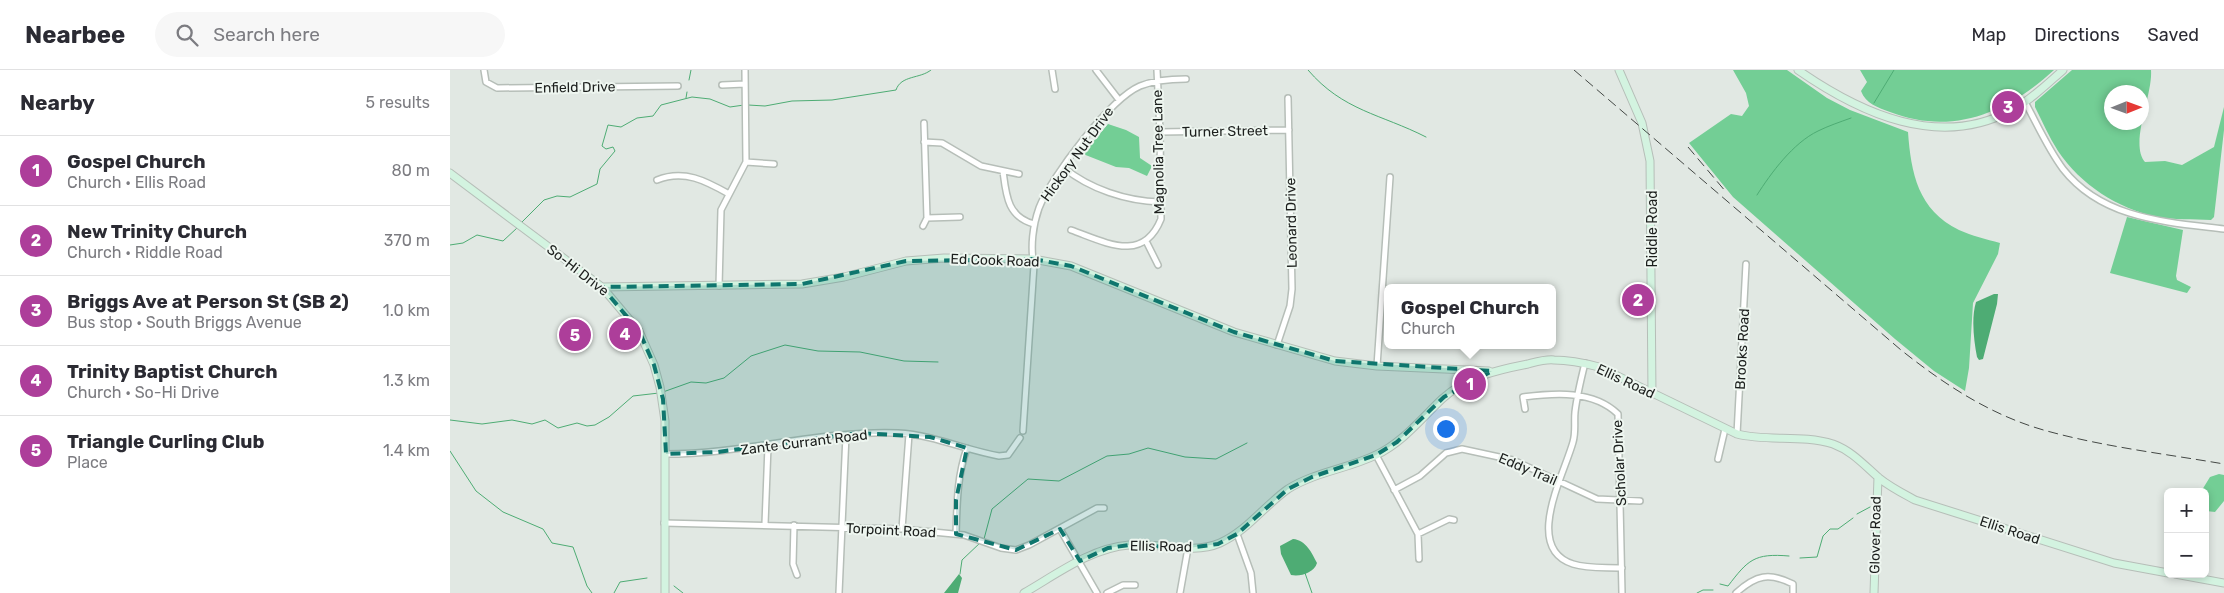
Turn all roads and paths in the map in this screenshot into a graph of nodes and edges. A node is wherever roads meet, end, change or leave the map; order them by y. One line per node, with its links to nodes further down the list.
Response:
1 (484, 70): 13 (street, Enfield Drive)
2 (745, 70): 11 (street)
3 (1052, 70): 14 (street)
4 (1096, 70): 16 (street)
5 (1157, 70): 10 (street, Magnolia Tree Lane)
6 (1619, 70): 48 (street, Riddle Road)
7 (1798, 70): 17 (street)
8 (2063, 70): 17 (street)
9 (1186, 79): 10 (street, Hickory Nut Drive)
10 (1157, 82): 16 (street, Hickory Nut Drive); 20 (street, Magnolia Tree Lane)
11 (745, 84): 12 (street); 22 (street)
12 (722, 85)
13 (678, 86)
14 (1055, 89)
15 (1288, 98): 19 (street, Leonard Drive)
16 (1119, 100): 24 (street, Hickory Nut Drive)
17 (2025, 102): 36 (street)
18 (924, 123): 21 (street)
19 (1289, 130): 20 (street, Turner Street); 44 (street, Leonard Drive)
20 (1160, 132): 31 (street, Magnolia Tree Lane)
21 (924, 142): 25 (street); 33 (street)
22 (746, 162): 23 (street); 30 (street)
23 (774, 164)
24 (1064, 168): 31 (street); 34 (street, Hickory Nut Drive)
25 (1003, 171): 27 (street); 34 (street)
26 (450, 174): 43 (street, So-Hi Drive)
27 (1019, 174)
28 (1390, 177): 46 (street)
29 (657, 180): 30 (street)
30 (729, 194): 42 (street)
31 (1160, 202): 38 (street, Magnolia Tree Lane)
32 (960, 217): 33 (street)
33 (927, 218): 35 (street)
34 (1034, 224): 39 (street, Hickory Nut Drive)
35 (923, 226)
36 (2224, 229)
37 (1072, 230): 38 (street)
38 (1146, 241): 40 (street)
39 (1033, 259): 42 (street, Ed Cook Road); 44 (street, Ed Cook Road); 53 (street, Hickory Nut Drive)
40 (1158, 264)
41 (1746, 264): 55 (street, Brooks Road)
42 (719, 286): 43 (street, Ed Cook Road)
43 (602, 287): 50 (street, So-Hi Drive)
44 (1277, 345): 46 (street, Ed Cook Road)
45 (1585, 363): 47 (street, Ellis Road); 48 (street, Ellis Road); 49 (street)
46 (1377, 366): 47 (street, Ed Cook Road)
47 (1492, 371): 61 (street, Ellis Road)
48 (1652, 394): 52 (street, Ellis Road)
49 (1578, 396): 51 (street, Scholar Drive); 64 (street); 67 (street, Scholar Drive)
50 (663, 399): 60 (street, So-Hi Drive); 70 (street, So-Hi Drive)
51 (1525, 408)
52 (1725, 429): 55 (street, Ellis Road); 62 (street)
53 (1023, 431)
54 (909, 434): 56 (street, Zante Currant Road); 59 (street, Zante Currant Road); 75 (street)
55 (1737, 434): 63 (street, Ellis Road)
56 (846, 435): 58 (street, Zante Currant Road); 73 (street)
57 (1020, 438): 59 (street, Zante Currant Road)
58 (768, 446): 60 (street, Zante Currant Road); 71 (street)
59 (967, 448): 76 (street)
60 (666, 454): 70 (street, So-Hi Drive)
61 (1376, 455): 65 (street); 77 (street, Ellis Road)
62 (1718, 459)
63 (1878, 477): 83 (street, Ellis Road); 98 (street, Glover Road)
64 (1560, 482): 65 (street, Eddy Trail); 67 (street, Eddy Trail); 82 (street)
65 (1394, 490): 78 (street)
66 (1640, 501): 67 (street, Eddy Trail)
67 (1622, 502): 82 (street, Scholar Drive)
68 (1104, 508): 74 (street, Torpoint Road)
69 (1454, 520): 78 (street)
70 (664, 523): 71 (street, Torpoint Road); 88 (street, So-Hi Drive)
71 (765, 524): 72 (street, Torpoint Road)
72 (794, 525): 73 (street, Torpoint Road); 84 (street)
73 (842, 527): 75 (street, Torpoint Road); 89 (street)
74 (1060, 529): 76 (street, Torpoint Road); 81 (street)
75 (902, 530): 76 (street, Torpoint Road)
76 (956, 534)
77 (1237, 534): 79 (street, Ellis Road); 94 (street)
78 (1418, 534): 80 (street)
79 (1188, 548): 81 (street, Ellis Road); 93 (street)
80 (1419, 559)
81 (1080, 561): 90 (street, Ellis Road); 91 (street)
82 (1622, 568): 95 (street, Scholar Drive)
83 (2164, 572)
84 (797, 575)
85 (2197, 578): 86 (street)
86 (2224, 583)
87 (1135, 584): 92 (street)
88 (665, 593)
89 (839, 593)
90 (1024, 593)
91 (1097, 593)
92 (1107, 593)
93 (1180, 593)
94 (1253, 593)
95 (1622, 593)
96 (1736, 593): 97 (street)
97 (1793, 593)
98 (1874, 593)

